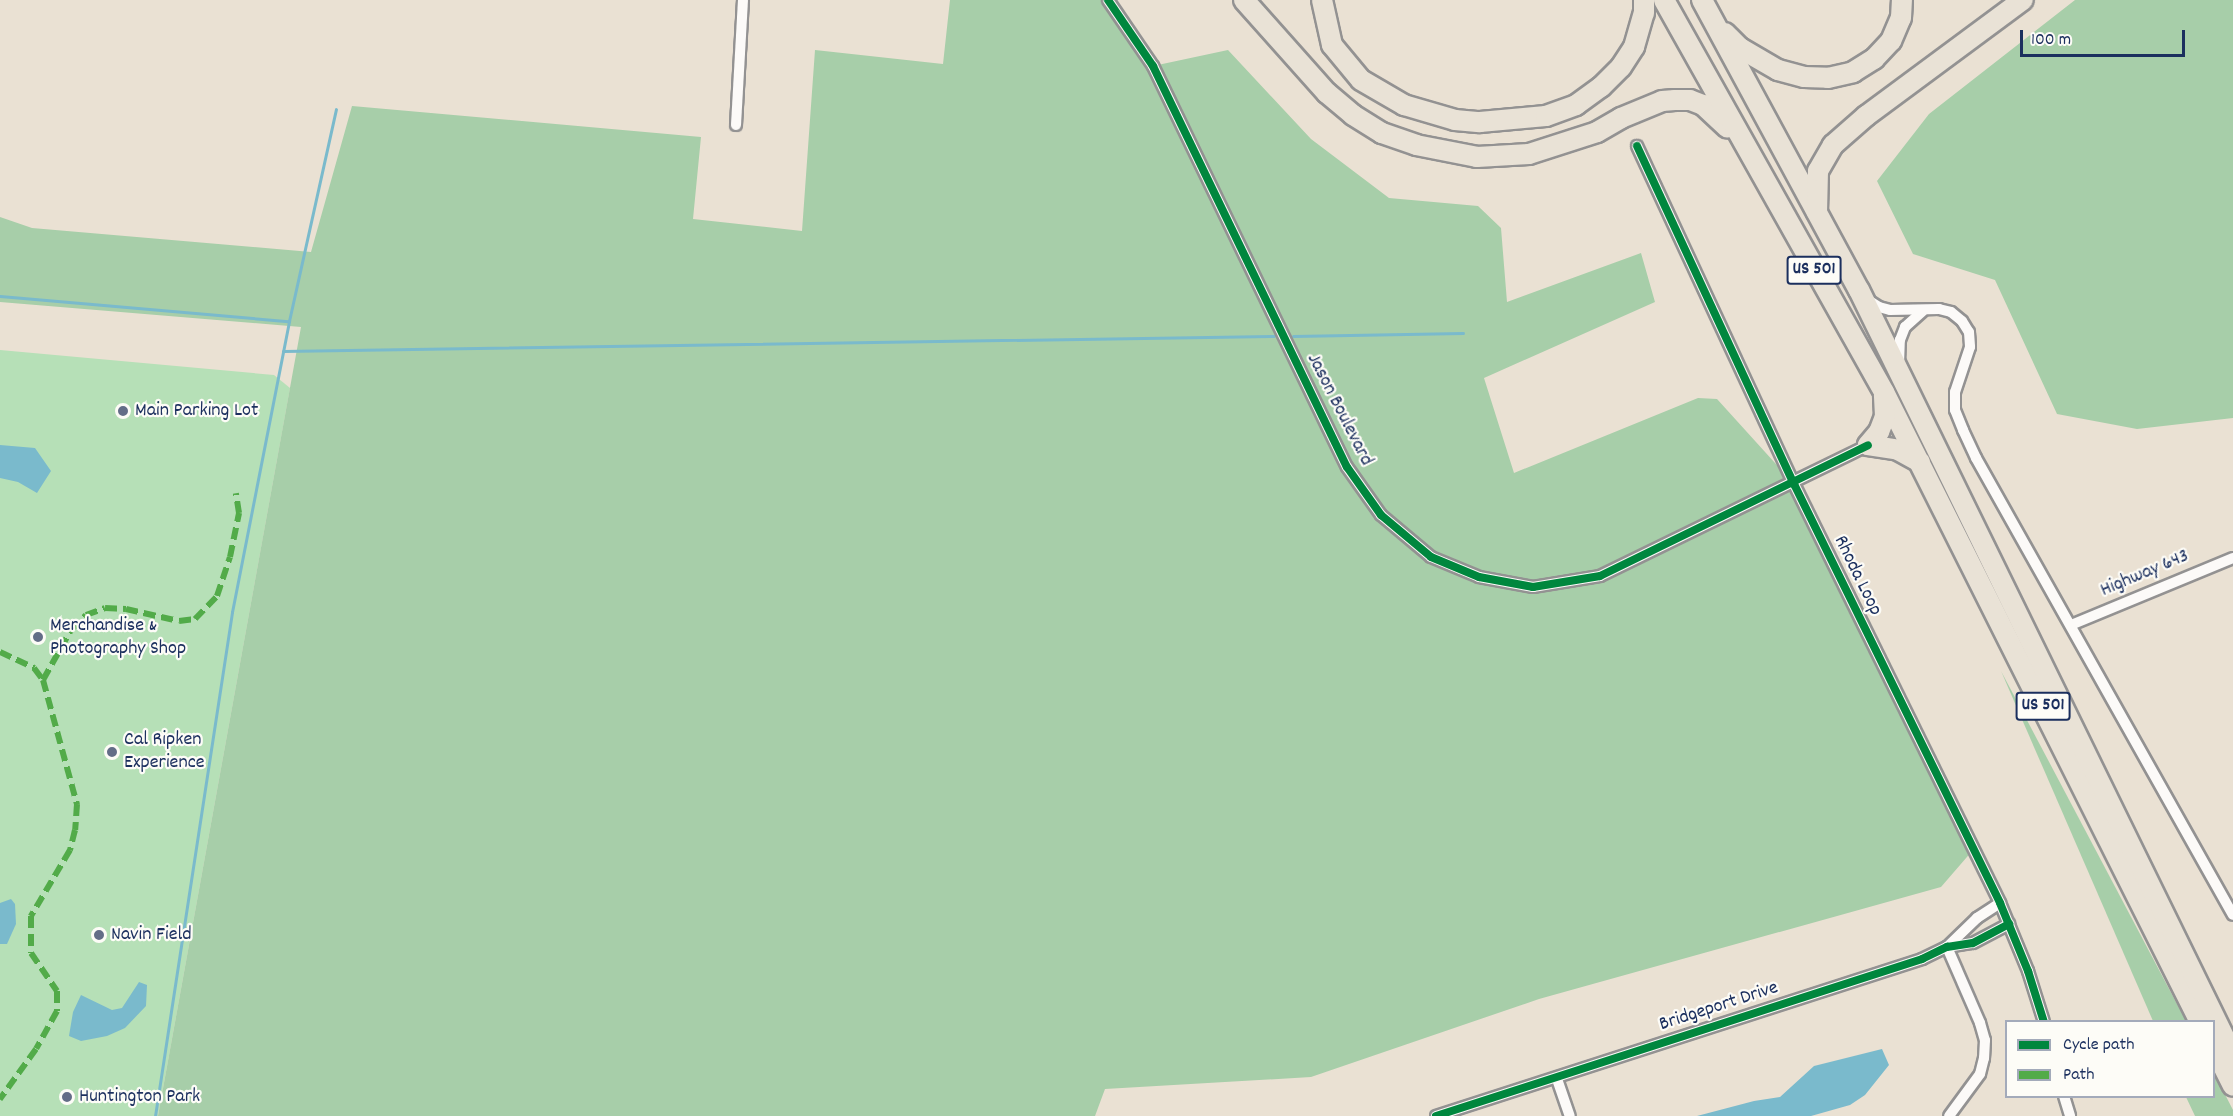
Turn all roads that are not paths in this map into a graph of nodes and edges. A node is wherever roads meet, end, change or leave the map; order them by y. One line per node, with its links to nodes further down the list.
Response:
1 (742, 0): 11 (street)
2 (1108, 0): 21 (street, Jason Boulevard)
3 (1244, 0): 13 (highway)
4 (1322, 0): 5 (highway)
5 (1644, 0)
6 (1664, 0): 13 (highway, US 501)
7 (1702, 0): 10 (highway, US 501)
8 (1902, 0): 10 (highway)
9 (2024, 0): 14 (highway)
10 (1714, 23): 14 (highway, US 501)
11 (736, 125)
12 (1637, 146): 21 (street, Rhoda Loop)
13 (1745, 147): 18 (highway, US 501)
14 (1817, 215): 15 (highway, US 501)
15 (1859, 291): 16 (street); 17 (highway, US 501)
16 (1926, 309): 17 (street); 23 (street)
17 (1900, 373): 31 (highway, US 501)
18 (1884, 392): 19 (highway); 20 (highway, US 501)
19 (1868, 445): 20 (highway); 21 (street, Jason Boulevard)
20 (1920, 462): 29 (highway, US 501)
21 (1794, 484): 24 (street, Rhoda Loop)
22 (2233, 558): 23 (street, Highway 643)
23 (2071, 625): 25 (street)
24 (2000, 903): 26 (street, Rhoda Loop); 27 (street, Bridgeport Drive)
25 (2233, 915)
26 (2009, 924): 27 (street, Bridgeport Drive); 28 (street, Rhoda Loop)
27 (1947, 947): 32 (street, Bridgeport Drive); 37 (street)
28 (2043, 1020)
29 (2199, 1020)
30 (2215, 1050): 33 (highway)
31 (2233, 1055)
32 (1557, 1078): 35 (street, Bridgeport Drive); 36 (street)
33 (2233, 1086)
34 (2065, 1098): 38 (street)
35 (1436, 1116)
36 (1570, 1116)
37 (1948, 1116)
38 (2070, 1116)

